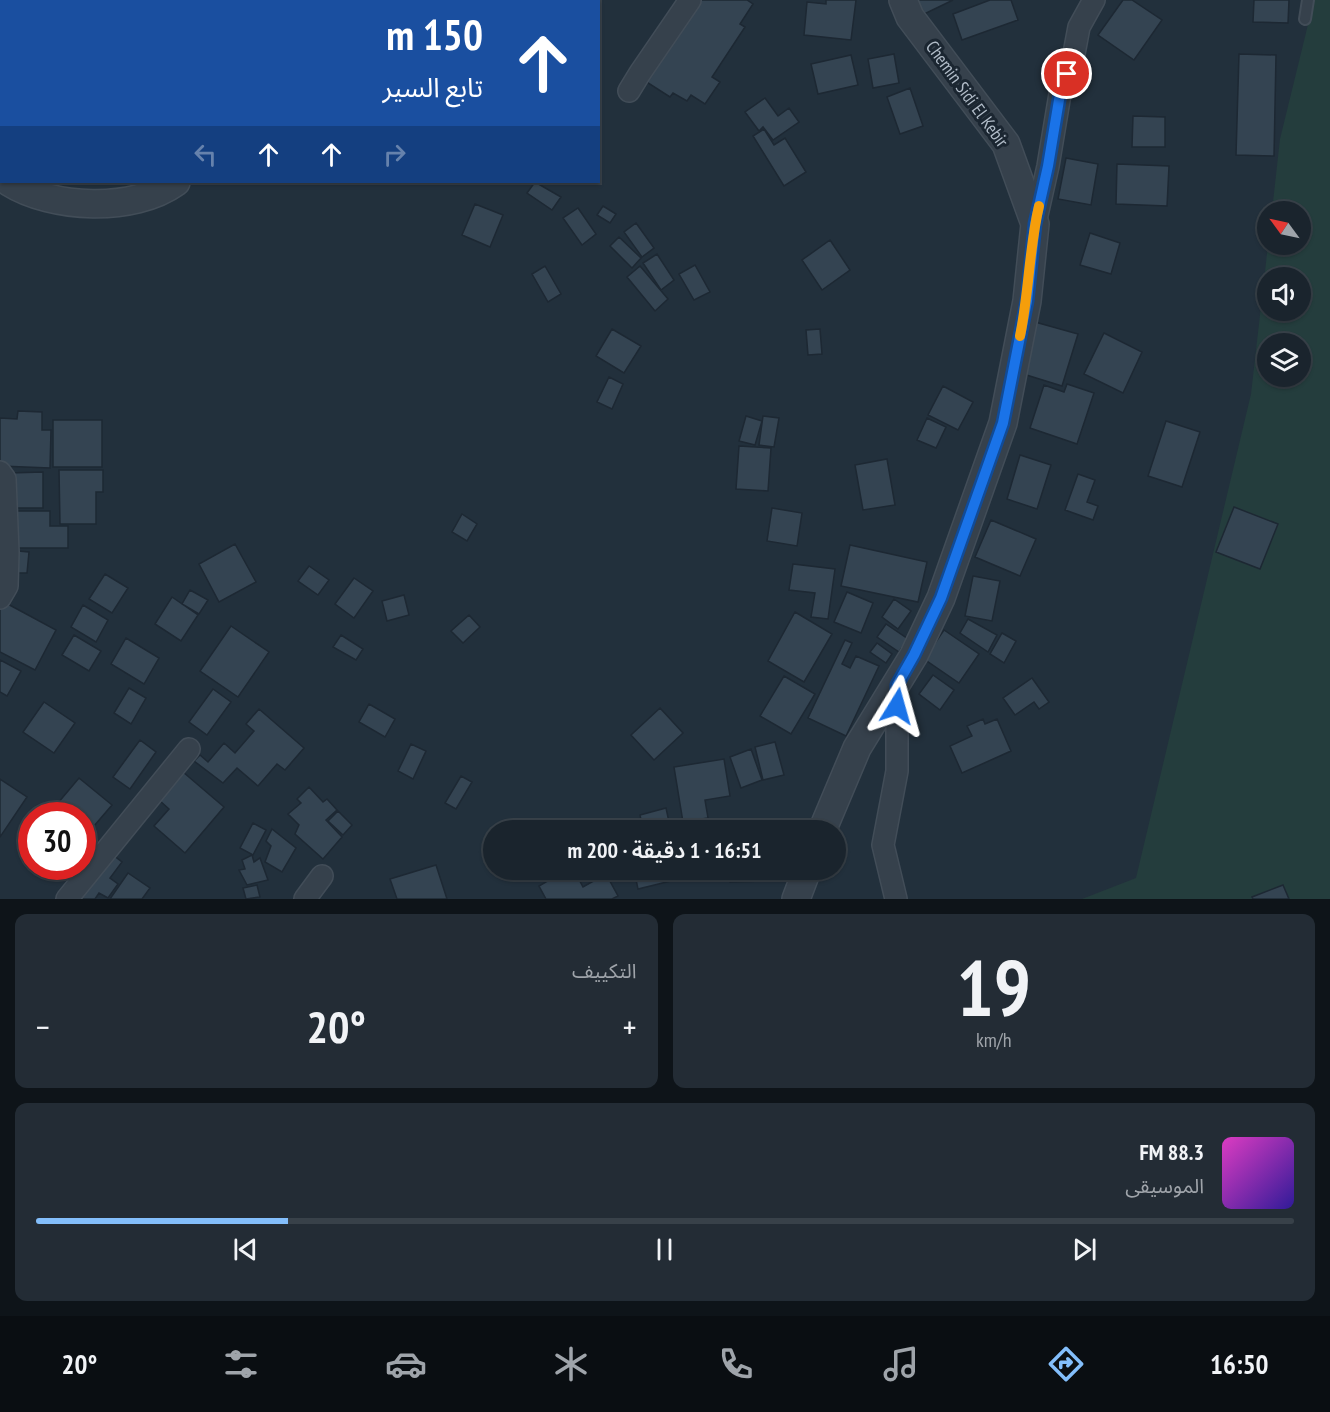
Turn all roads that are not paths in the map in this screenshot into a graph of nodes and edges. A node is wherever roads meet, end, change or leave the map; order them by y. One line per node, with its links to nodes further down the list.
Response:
1 (690, 0): 6 (street)
2 (903, 0): 9 (street, Chemin Sidi El Kebir)
3 (1094, 0): 9 (street)
4 (1308, 0): 5 (lane)
5 (1305, 19)
6 (629, 91)
7 (11, 183): 8 (street)
8 (174, 183)
9 (1035, 224): 12 (street, Chemin Sidi El Kebir)
10 (0, 472): 11 (street)
11 (0, 598)
12 (897, 685): 14 (street, Chemin Sidi El Kebir); 20 (street)
13 (189, 749): 17 (street)
14 (827, 820)
15 (322, 876): 18 (street)
16 (803, 880): 19 (street)
17 (67, 899)
18 (304, 899)
19 (796, 899)
20 (896, 899)

